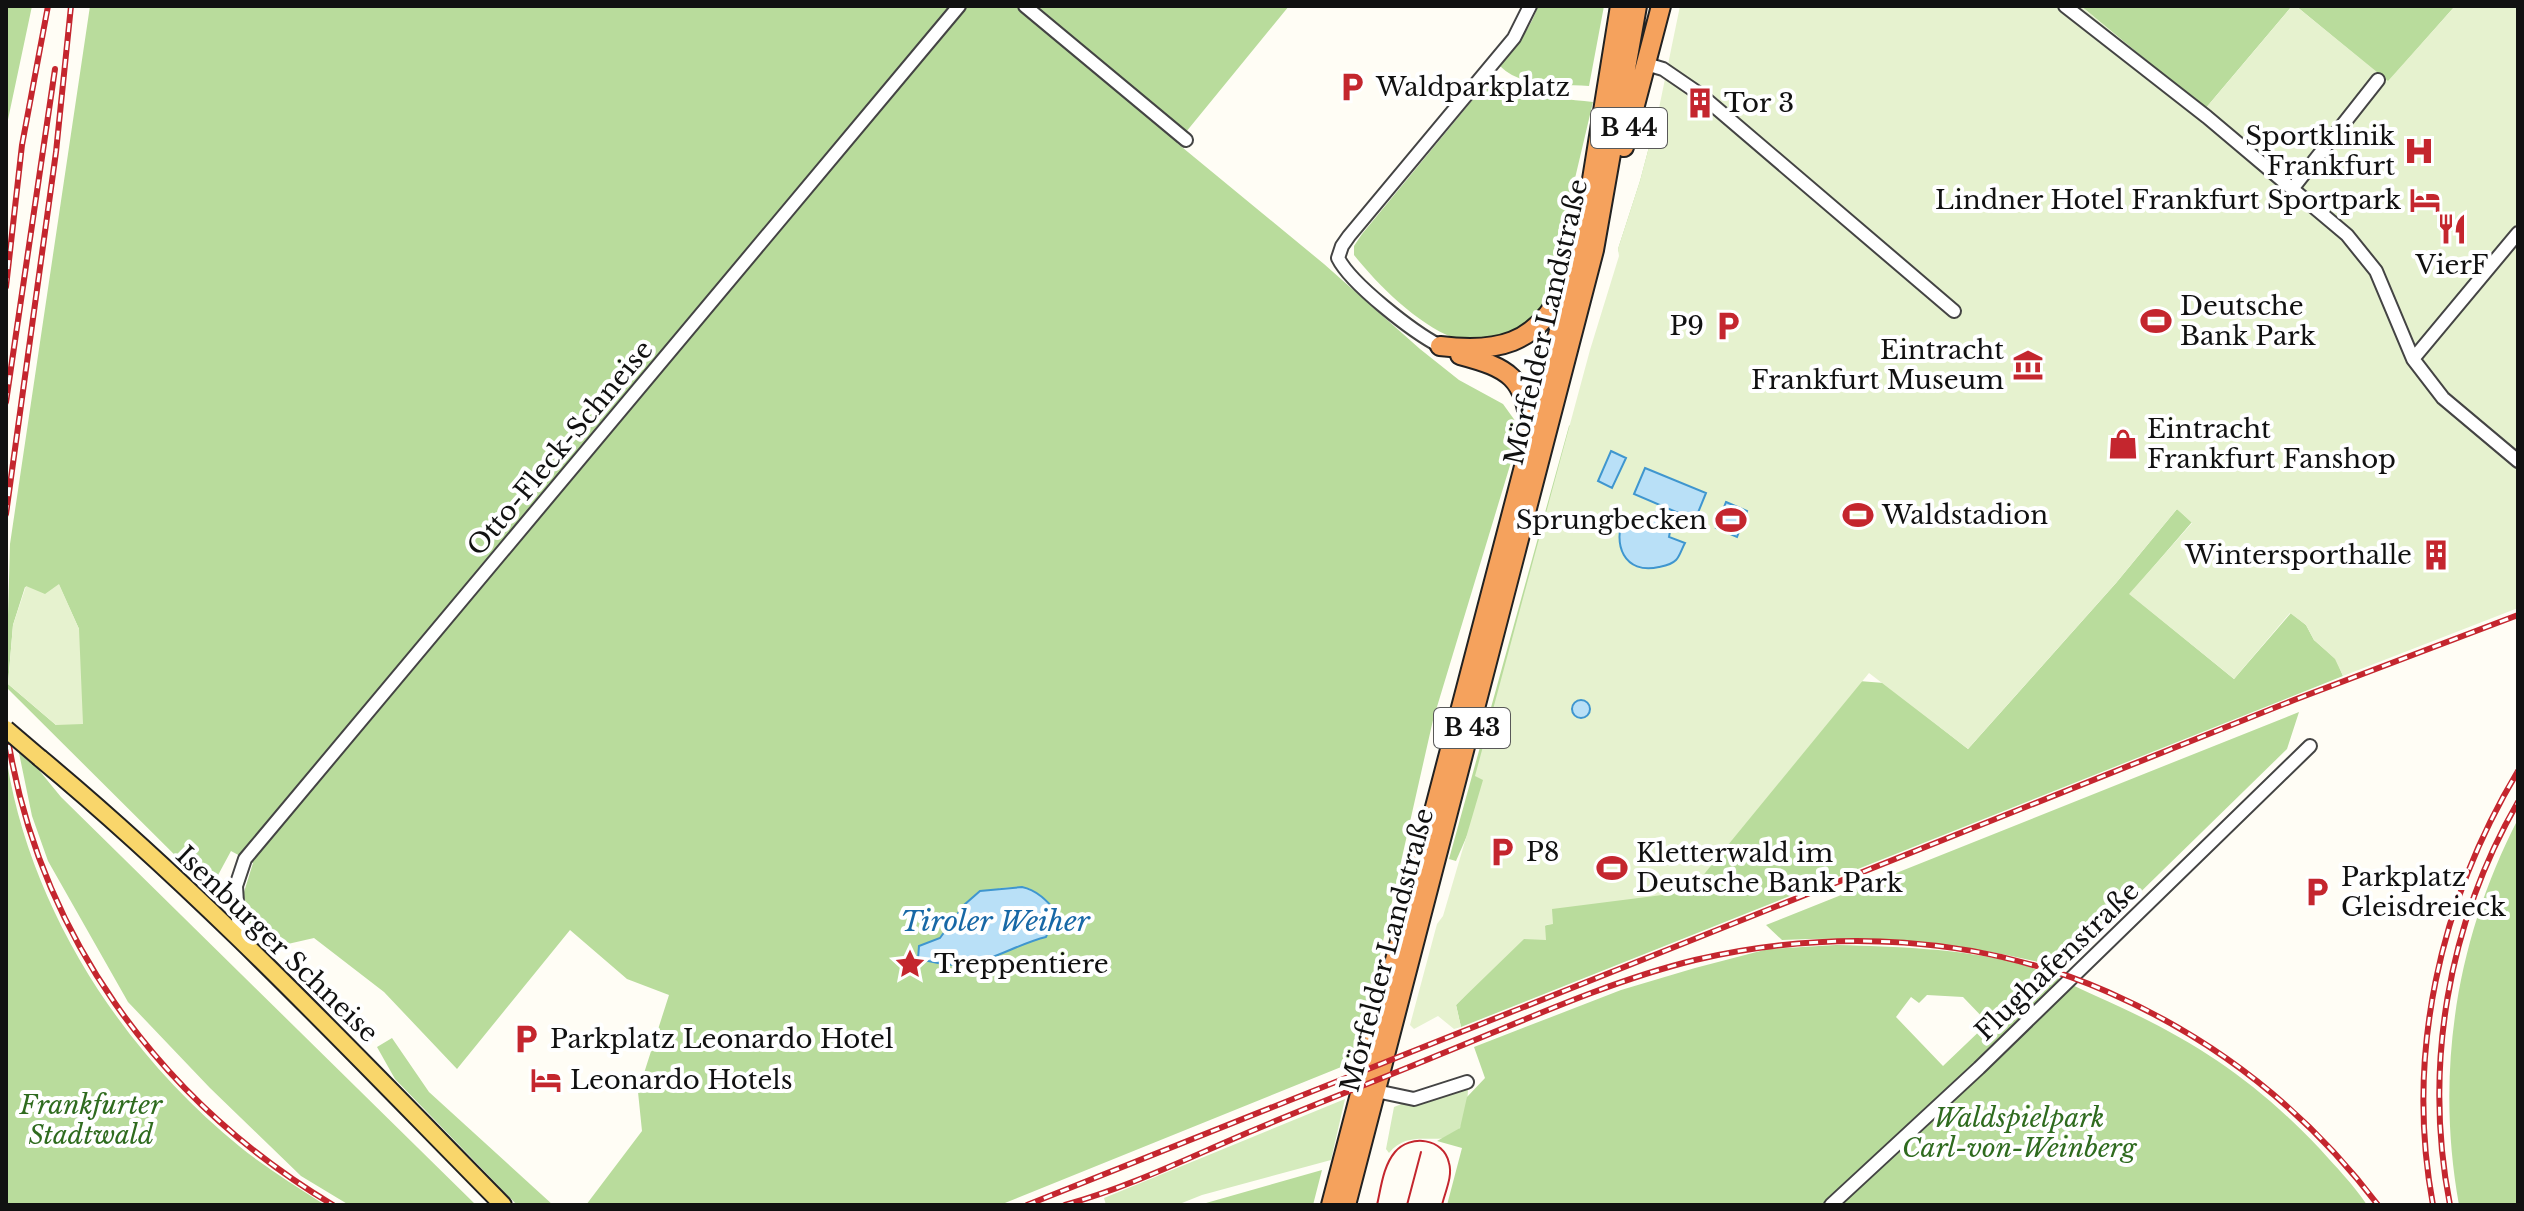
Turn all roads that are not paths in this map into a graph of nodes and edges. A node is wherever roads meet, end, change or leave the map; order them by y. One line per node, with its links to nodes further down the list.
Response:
1 (959, 6): 22 (street, Otto-Fleck-Schneise)
2 (1025, 6): 10 (street)
3 (1530, 6): 16 (street)
4 (1620, 6): 14 (highway, Mörfelder Landstraße / B 43)
5 (1637, 6): 13 (highway, Mörfelder Landstraße / B 43)
6 (1661, 6): 8 (highway, B 44)
7 (2065, 6): 11 (street)
8 (1646, 64): 13 (highway, B 44); 15 (street)
9 (2378, 80): 11 (street)
10 (1186, 140)
11 (2292, 189): 17 (street)
12 (2518, 233): 17 (street)
13 (1594, 250): 24 (highway, Mörfelder Landstraße / B 43)
14 (1572, 274): 16 (highway); 18 (highway, Mörfelder Landstraße / B 43)
15 (1954, 311)
16 (1440, 346): 18 (highway)
17 (2413, 359): 19 (street)
18 (1531, 440): 26 (highway, Mörfelder Landstraße / B 43)
19 (2518, 461)
20 (6, 729): 22 (main road, Isenburger Schneise, bridge)
21 (2310, 746): 28 (street, Flughafenstraße)
22 (239, 935): 25 (main road, Isenburger Schneise)
23 (1467, 1082): 24 (street)
24 (1376, 1091): 27 (highway, Mörfelder Landstraße / B 43)
25 (503, 1205)
26 (1331, 1205)
27 (1346, 1205)
28 (1831, 1205)

